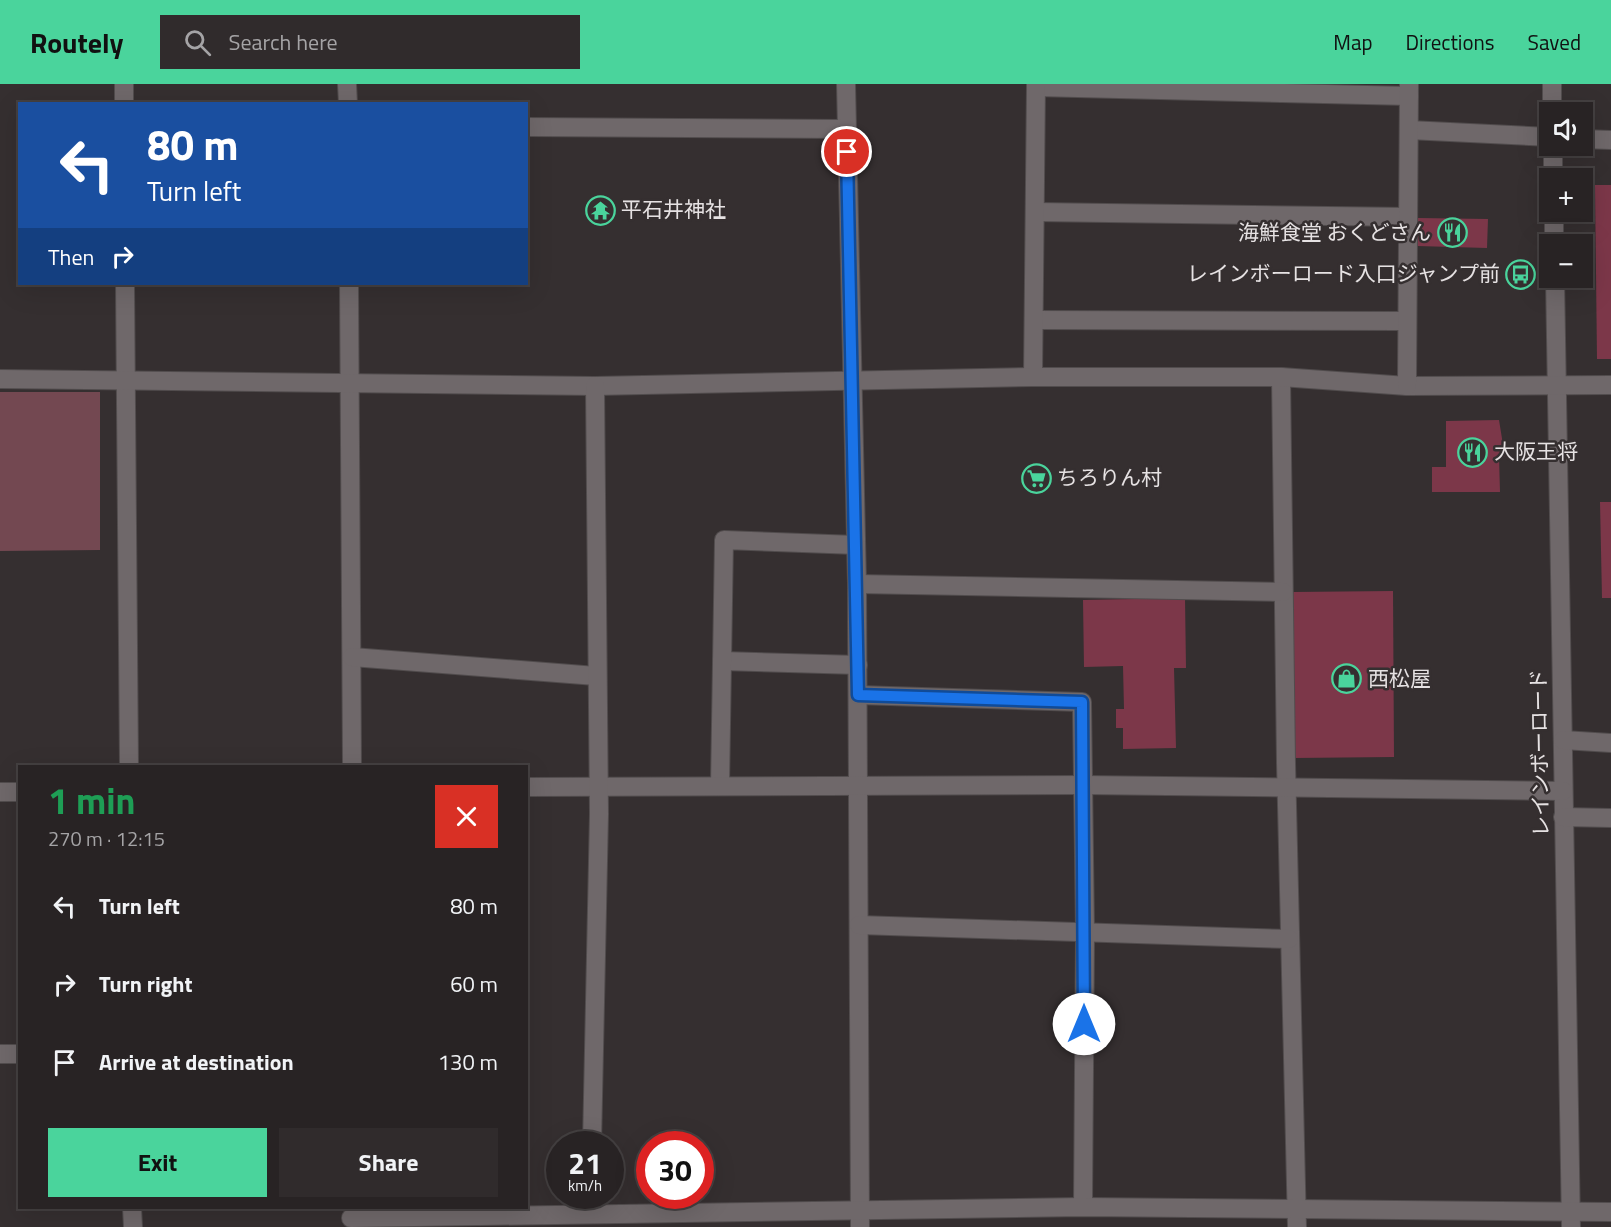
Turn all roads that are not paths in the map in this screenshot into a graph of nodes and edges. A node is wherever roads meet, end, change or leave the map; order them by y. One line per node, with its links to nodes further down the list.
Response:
1 (124, 84): 7 (street)
2 (347, 84): 8 (street)
3 (846, 84): 11 (street)
4 (1552, 84): 9 (street)
5 (1036, 85): 6 (street); 16 (street)
6 (1409, 90): 12 (street)
7 (124, 102)
8 (348, 102)
9 (1552, 102)
10 (528, 127): 11 (street)
11 (847, 129): 27 (street)
12 (1409, 129): 13 (street); 17 (street)
13 (1539, 136)
14 (1593, 139): 15 (street)
15 (1611, 140)
16 (1035, 212): 17 (street); 21 (street)
17 (1408, 217): 22 (street)
18 (125, 285): 26 (street)
19 (349, 285): 28 (street)
20 (1555, 288): 32 (street, レインボーロード)
21 (1034, 320): 22 (street); 23 (street)
22 (1406, 321): 31 (street)
23 (1033, 377): 24 (street); 27 (street)
24 (1281, 377): 31 (street); 35 (street)
25 (0, 379): 26 (street)
26 (126, 381): 28 (street); 43 (street)
27 (851, 383): 30 (street); 33 (street)
28 (349, 384): 30 (street); 36 (street)
29 (1611, 385): 32 (street)
30 (595, 386): 39 (street)
31 (1407, 386): 32 (street)
32 (1557, 387): 41 (street, レインボーロード)
33 (856, 545): 34 (street); 37 (street)
34 (857, 584): 35 (street); 38 (street)
35 (1283, 592): 49 (street)
36 (352, 657): 39 (street); 44 (street)
37 (722, 661): 38 (street); 46 (street)
38 (858, 665): 40 (street)
39 (596, 676): 45 (street)
40 (858, 695): 47 (street); 48 (street)
41 (1563, 740): 42 (street); 53 (street, レインボーロード)
42 (1611, 743)
43 (129, 765)
44 (352, 765)
45 (598, 786): 46 (street); 50 (street); 61 (street)
46 (720, 786): 47 (street)
47 (858, 786): 48 (street); 56 (street)
48 (1083, 786): 49 (street); 57 (street)
49 (1287, 787): 53 (street); 58 (street)
50 (528, 788)
51 (0, 792): 52 (street)
52 (18, 792)
53 (1563, 792): 54 (street, レインボーロード)
54 (1563, 818): 55 (street); 72 (street, レインボーロード)
55 (1611, 818)
56 (859, 925): 57 (street); 71 (street)
57 (1085, 933): 58 (street); 64 (street)
58 (1289, 939): 66 (street)
59 (0, 1054): 60 (street)
60 (18, 1054)
61 (592, 1131)
62 (624, 1206): 71 (street)
63 (546, 1207): 65 (street)
64 (1083, 1207): 66 (street); 71 (street)
65 (528, 1208)
66 (1296, 1208): 72 (street); 74 (street)
67 (132, 1209): 73 (street)
68 (505, 1209): 70 (street)
69 (1611, 1212): 72 (street)
70 (351, 1218)
71 (860, 1218)
72 (1571, 1219)
73 (133, 1227)
74 (1297, 1227)

